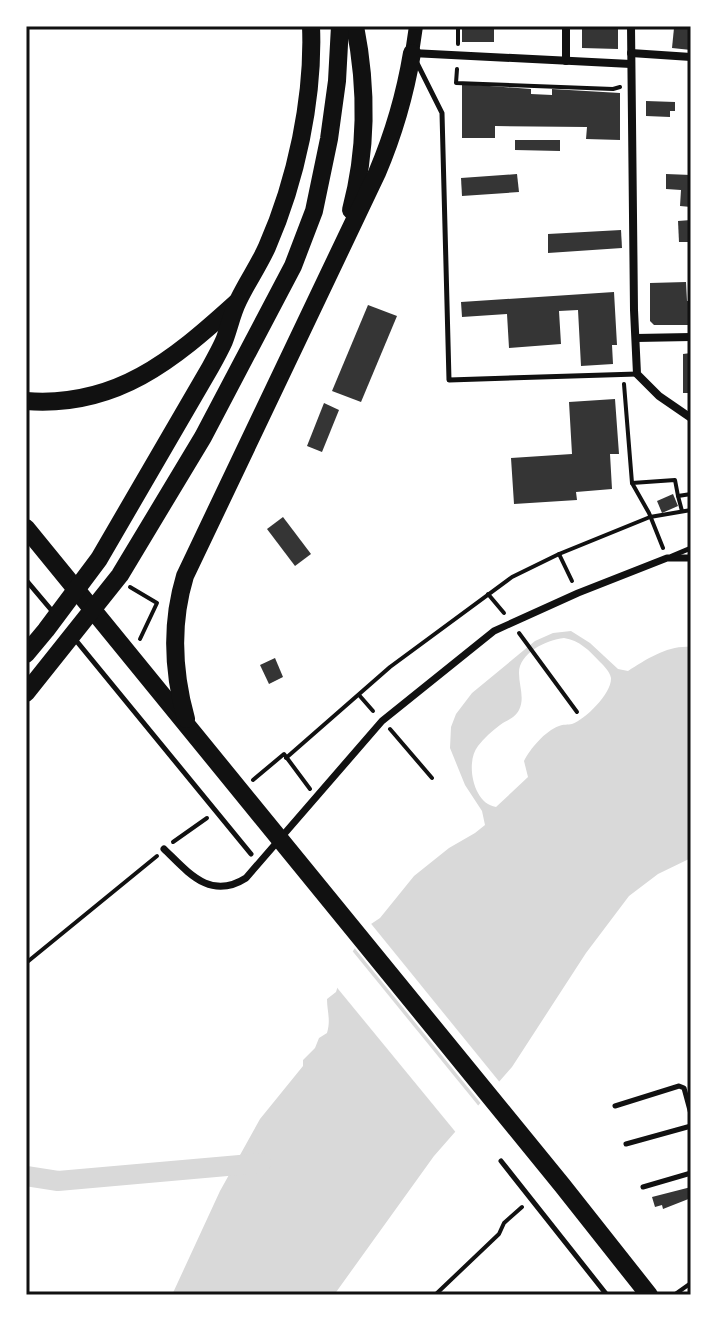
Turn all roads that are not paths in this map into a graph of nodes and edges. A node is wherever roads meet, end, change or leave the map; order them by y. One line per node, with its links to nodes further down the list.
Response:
1 (311, 26): 13 (main road)
2 (340, 26): 19 (main road)
3 (355, 26): 12 (main road)
4 (416, 26): 7 (street)
5 (566, 26): 10 (street)
6 (631, 26): 8 (street)
7 (412, 53): 10 (street); 12 (main road); 16 (lane)
8 (631, 53): 9 (street); 11 (street)
9 (691, 57)
10 (566, 61): 11 (street)
11 (631, 64): 15 (street)
12 (334, 266): 28 (main road)
13 (238, 302): 17 (main road); 18 (main road)
14 (691, 337): 15 (street)
15 (636, 338): 16 (street)
16 (637, 374): 20 (street)
17 (193, 398): 19 (lane); 26 (main road)
18 (26, 401)
19 (217, 411): 27 (main road)
20 (691, 418)
21 (26, 528): 28 (main road)
22 (691, 548): 23 (lane)
23 (667, 558): 24 (street); 29 (street)
24 (691, 558)
25 (26, 580): 30 (lane)
26 (26, 654)
27 (26, 693)
28 (190, 729): 38 (main road)
29 (164, 849)
30 (251, 854)
31 (615, 1106): 32 (lane)
32 (691, 1114)
33 (691, 1126): 34 (lane)
34 (626, 1144)
35 (501, 1161): 39 (lane)
36 (691, 1173): 37 (lane)
37 (643, 1187)
38 (646, 1291)
39 (607, 1295)

